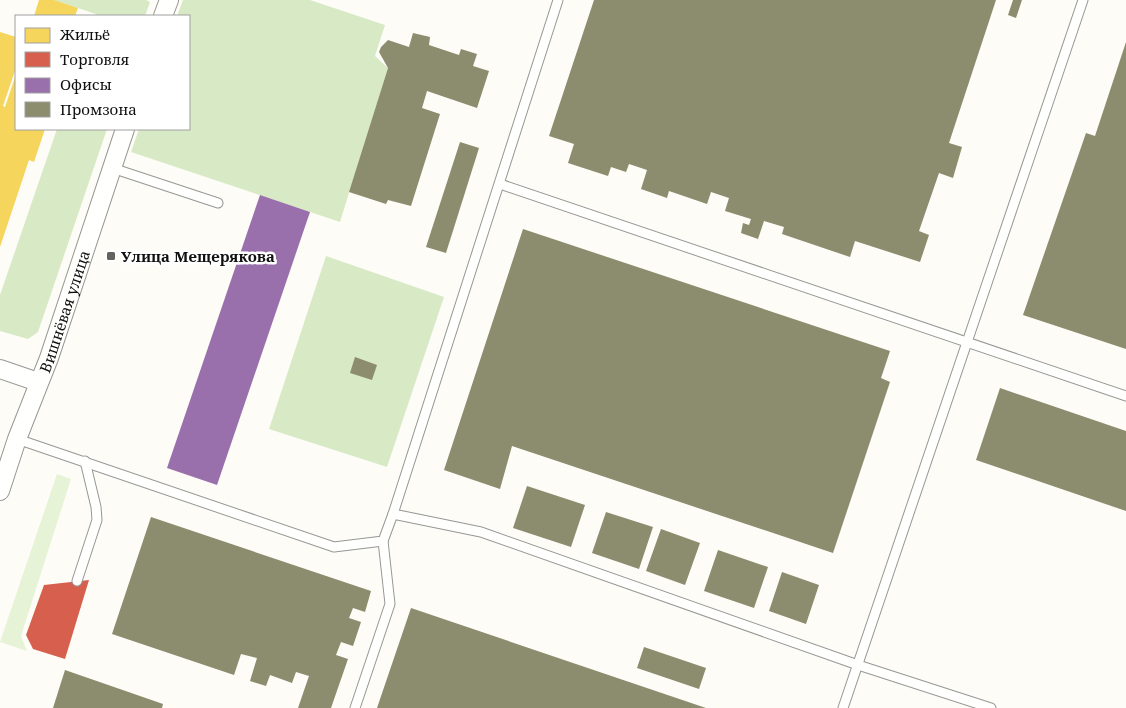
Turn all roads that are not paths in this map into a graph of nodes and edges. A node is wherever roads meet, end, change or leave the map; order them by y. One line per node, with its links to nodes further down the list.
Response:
1 (558, 0): 5 (lane)
2 (1083, 0): 7 (lane)
3 (125, 130): 4 (street, Вишнёвая улица)
4 (112, 168): 6 (lane); 9 (street, Вишнёвая улица)
5 (500, 184): 7 (lane); 14 (lane)
6 (218, 203)
7 (966, 343): 10 (lane); 17 (lane)
8 (0, 369): 9 (street)
9 (38, 382): 11 (street, Вишнёвая улица)
10 (1126, 396)
11 (17, 438): 12 (lane); 13 (street, Вишнёвая улица)
12 (85, 462): 15 (lane); 16 (lane)
13 (0, 491)
14 (393, 514): 15 (lane); 17 (lane)
15 (383, 542): 18 (lane)
16 (77, 581)
17 (858, 665): 19 (lane); 20 (lane)
18 (355, 708)
19 (843, 708)
20 (991, 708)

